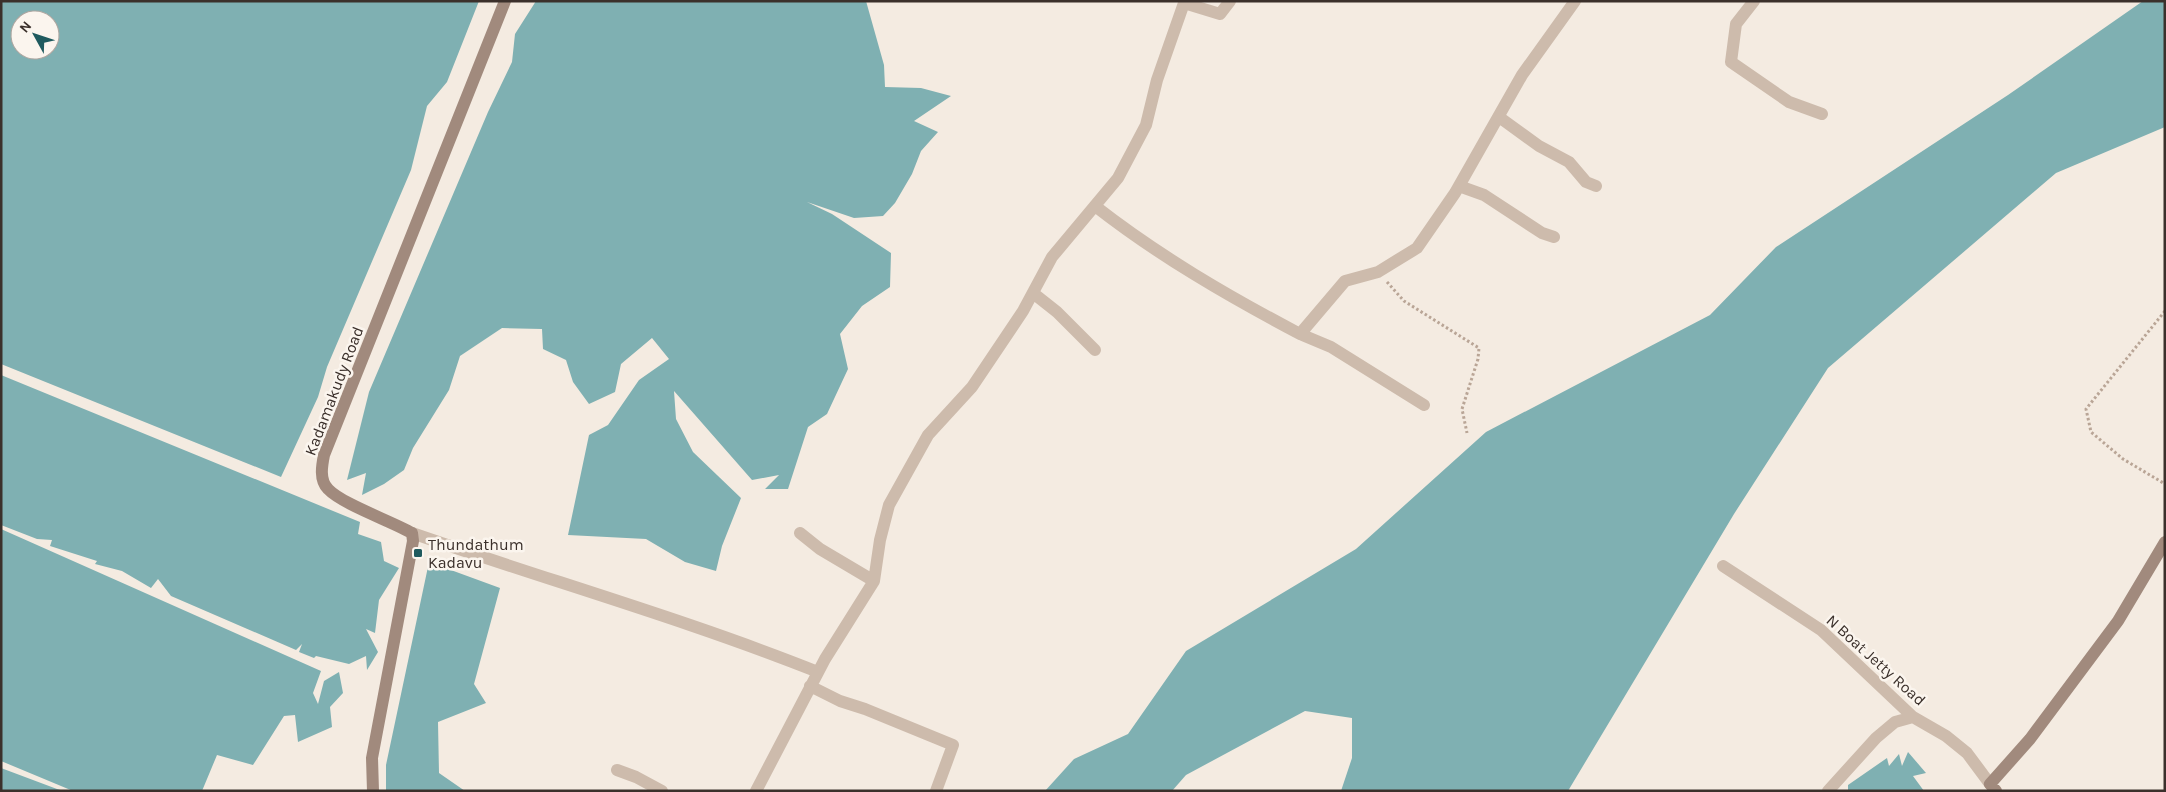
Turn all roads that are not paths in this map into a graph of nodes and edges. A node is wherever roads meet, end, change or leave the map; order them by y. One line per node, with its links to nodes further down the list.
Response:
1 (505, 1): 16 (street, Kadamakudy Road)
2 (1230, 1): 5 (street)
3 (1575, 1): 7 (street)
4 (1754, 1): 6 (street)
5 (1181, 2): 10 (street)
6 (1822, 114)
7 (1498, 117): 8 (street); 9 (street)
8 (1459, 186): 11 (street); 13 (street)
9 (1596, 186)
10 (1094, 206): 12 (street); 13 (street)
11 (1554, 237)
12 (1033, 293): 14 (street); 20 (street)
13 (1300, 334): 15 (street)
14 (1095, 350)
15 (1424, 405)
16 (412, 533): 21 (street); 26 (street)
17 (800, 533): 20 (street)
18 (2165, 542): 25 (street)
19 (1723, 566): 23 (street, N Boat Jetty Road)
20 (874, 581): 21 (street)
21 (818, 672): 22 (street)
22 (810, 686): 28 (street); 29 (street)
23 (1913, 717): 25 (street, N Boat Jetty Road); 30 (street)
24 (617, 770): 27 (street)
25 (1993, 787)
26 (373, 791)
27 (662, 791)
28 (756, 791)
29 (936, 791)
30 (1828, 791)

